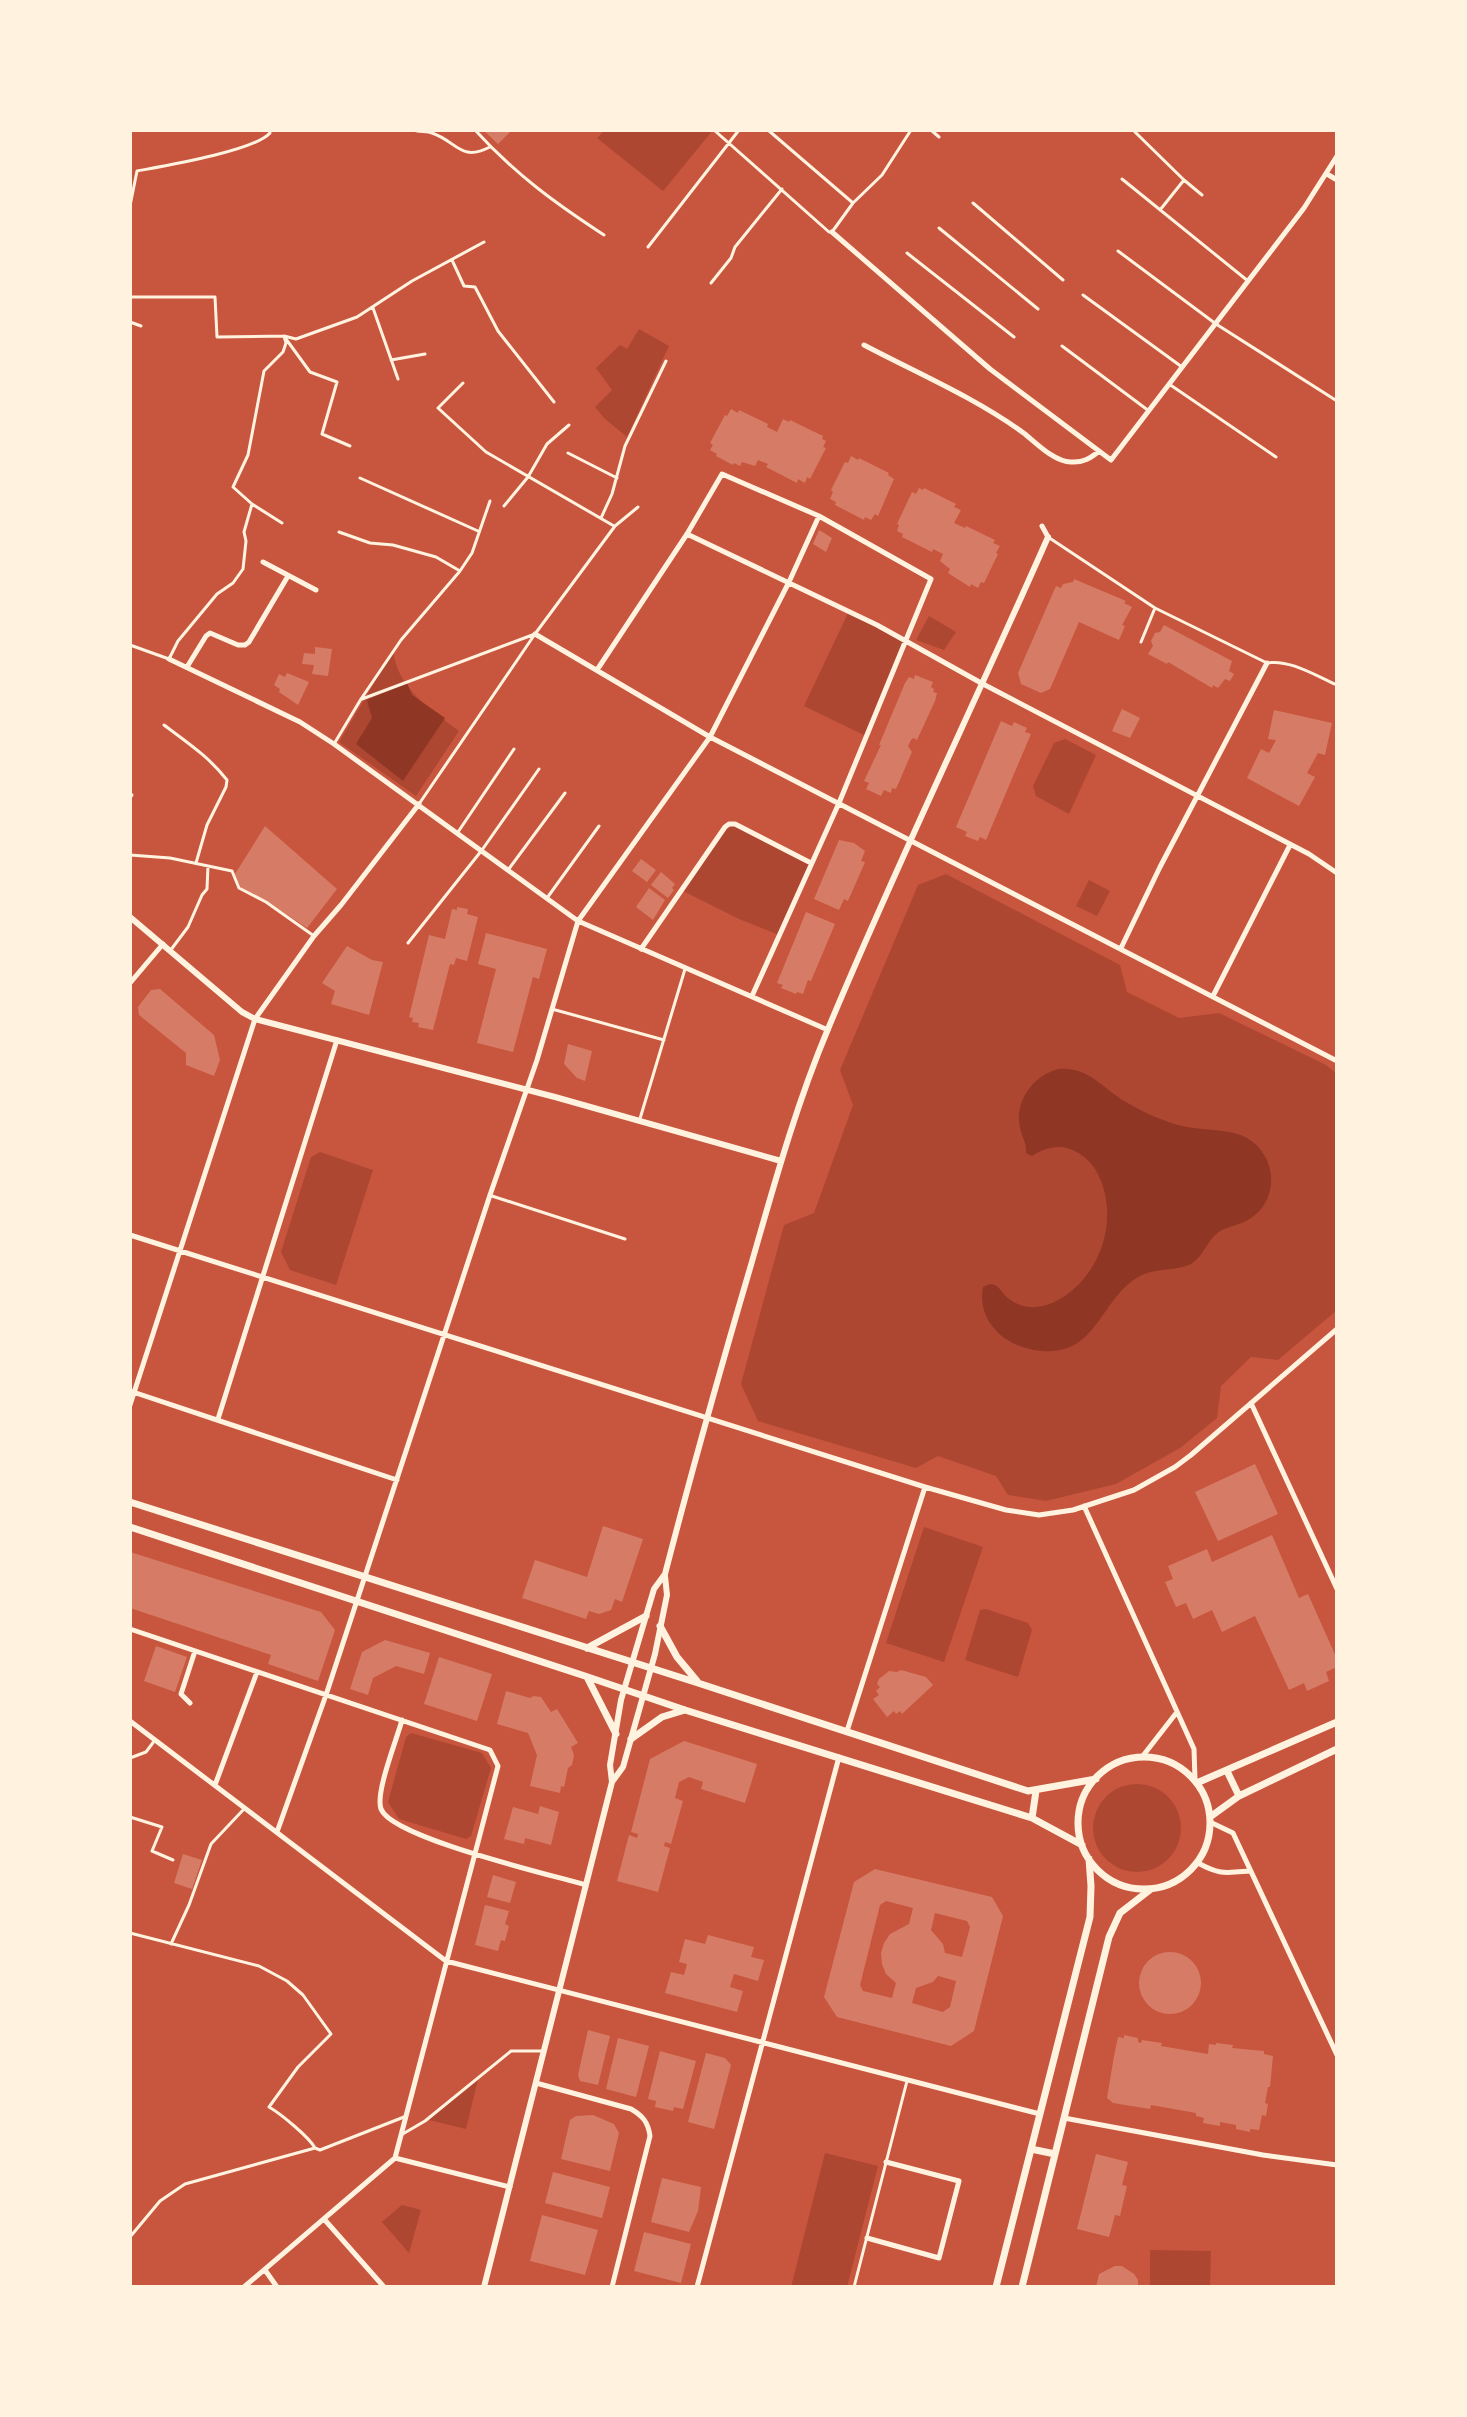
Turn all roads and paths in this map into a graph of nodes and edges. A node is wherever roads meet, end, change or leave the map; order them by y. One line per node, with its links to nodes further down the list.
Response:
1 (269, 130): 22 (lane)
2 (414, 130): 12 (lane)
3 (475, 130): 12 (lane)
4 (714, 130): 11 (lane)
5 (739, 130): 11 (lane)
6 (768, 130): 20 (lane)
7 (911, 130): 20 (lane)
8 (931, 130): 10 (lane)
9 (1135, 132): 16 (lane)
10 (939, 137)
11 (728, 142): 18 (lane); 28 (lane)
12 (490, 147): 26 (lane)
13 (1337, 156): 14 (street)
14 (1327, 174): 17 (street); 33 (street)
15 (1122, 179): 23 (lane)
16 (1184, 180): 19 (lane); 23 (lane)
17 (1337, 180)
18 (782, 189): 25 (lane); 34 (lane)
19 (1202, 195)
20 (853, 203): 25 (lane)
21 (973, 203): 32 (lane)
22 (130, 206)
23 (1160, 210): 33 (lane)
24 (939, 228): 38 (lane)
25 (832, 232): 58 (street)
26 (604, 235)
27 (484, 242): 31 (lane)
28 (648, 247)
29 (1118, 251): 40 (lane)
30 (907, 253): 43 (lane)
31 (451, 259): 37 (lane); 54 (lane)
32 (1063, 280)
33 (1248, 281): 40 (street)
34 (711, 283)
35 (1083, 295): 49 (lane)
36 (130, 297): 42 (lane)
37 (373, 308): 42 (lane); 47 (lane)
38 (1038, 309)
39 (130, 322): 41 (lane)
40 (1216, 324): 49 (street); 53 (lane)
41 (141, 326)
42 (284, 336): 57 (lane); 65 (lane)
43 (1014, 337)
44 (864, 345): 58 (street)
45 (1062, 346): 55 (lane)
46 (425, 354): 47 (lane)
47 (391, 360): 50 (lane)
48 (666, 361): 63 (lane)
49 (1182, 367): 52 (street)
50 (398, 379)
51 (463, 383): 61 (lane)
52 (1169, 384): 55 (street); 60 (lane)
53 (1337, 401)
54 (554, 402)
55 (1149, 411): 58 (street)
56 (569, 425): 61 (lane)
57 (350, 446)
58 (1099, 451)
59 (568, 453): 63 (lane)
60 (1276, 457)
61 (528, 477): 66 (lane); 69 (lane)
62 (360, 478): 73 (lane)
63 (617, 478): 69 (lane)
64 (490, 501): 73 (lane)
65 (252, 504): 70 (lane); 87 (lane)
66 (504, 506)
67 (638, 507): 71 (lane)
68 (819, 516): 75 (street); 80 (street); 84 (street)
69 (601, 518): 71 (lane)
70 (282, 523)
71 (615, 526): 83 (lane)
72 (1042, 526): 76 (street)
73 (478, 531): 78 (lane)
74 (339, 532): 78 (lane)
75 (687, 534): 80 (street); 90 (street)
76 (1048, 537): 82 (lane); 91 (street)
77 (263, 562): 79 (street)
78 (460, 571): 93 (lane)
79 (288, 576): 81 (street); 89 (street)
80 (789, 582): 84 (street); 95 (street)
81 (316, 590)
82 (1155, 608): 85 (lane); 88 (lane)
83 (535, 634): 90 (street); 93 (lane); 102 (lane)
84 (905, 642): 91 (street); 101 (street)
85 (1141, 642)
86 (130, 645): 87 (lane)
87 (169, 659): 89 (street)
88 (1267, 663): 92 (lane); 100 (street)
89 (187, 667): 96 (street)
90 (597, 670): 95 (street)
91 (983, 684): 100 (street); 105 (street)
92 (1337, 685)
93 (361, 699): 96 (lane)
94 (164, 725): 109 (lane)
95 (710, 737): 101 (street); 116 (street)
96 (334, 744): 102 (street)
97 (514, 749): 104 (lane)
98 (539, 769): 107 (lane)
99 (565, 793): 112 (lane)
100 (1197, 797): 106 (street); 120 (street)
101 (839, 803): 105 (street); 110 (street)
102 (419, 804): 104 (street); 117 (street)
103 (599, 826): 114 (lane)
104 (458, 832): 107 (street)
105 (911, 840): 120 (street); 129 (street)
106 (1290, 845): 113 (street); 126 (street)
107 (482, 850): 112 (street); 118 (lane)
108 (130, 855): 109 (lane)
109 (196, 863): 111 (lane)
110 (811, 863): 121 (street); 125 (street)
111 (208, 866): 117 (lane); 122 (lane)
112 (508, 870): 114 (street)
113 (1337, 873)
114 (547, 898): 116 (street)
115 (130, 917): 119 (street)
116 (578, 921): 121 (street); 127 (street)
117 (314, 936): 128 (street)
118 (408, 943)
119 (163, 944): 122 (street); 124 (street)
120 (1121, 948): 126 (street)
121 (641, 949): 123 (street)
122 (170, 951): 128 (street)
123 (685, 969): 125 (street); 131 (lane)
124 (130, 983)
125 (752, 996): 129 (street)
126 (1213, 996): 132 (street)
127 (552, 1009): 131 (lane); 133 (street)
128 (255, 1019): 130 (street); 139 (street)
129 (828, 1030): 135 (street)
130 (337, 1040): 133 (street); 140 (street)
131 (665, 1040): 134 (lane)
132 (1337, 1061)
133 (525, 1090): 134 (street); 136 (street)
134 (639, 1122): 135 (street)
135 (781, 1161): 146 (street)
136 (490, 1195): 138 (lane); 142 (street)
137 (130, 1235): 139 (street)
138 (625, 1239)
139 (180, 1251): 140 (street); 143 (street)
140 (262, 1276): 142 (street); 147 (street)
141 (1337, 1329): 144 (street)
142 (445, 1333): 146 (street); 148 (street)
143 (132, 1391): 145 (street); 147 (street)
144 (1251, 1403): 151 (street); 155 (street)
145 (130, 1405)
146 (706, 1418): 149 (street); 153 (street)
147 (218, 1419): 148 (street)
148 (397, 1480): 154 (street)
149 (925, 1487): 151 (street); 176 (street)
150 (130, 1502): 154 (main road)
151 (1084, 1506): 172 (street)
152 (130, 1527): 156 (main road)
153 (665, 1574): 157 (street); 158 (street)
154 (365, 1578): 156 (street); 160 (main road)
155 (1337, 1589)
156 (357, 1602): 165 (main road); 168 (street)
157 (646, 1616): 160 (main road); 162 (street)
158 (660, 1626): 163 (street); 166 (main road)
159 (130, 1629): 161 (street)
160 (587, 1648): 162 (main road)
161 (195, 1651): 164 (street); 170 (street)
162 (631, 1662): 163 (main road); 167 (street)
163 (651, 1668): 166 (main road); 169 (street)
164 (257, 1672): 168 (street); 188 (street)
165 (585, 1676): 167 (main road); 177 (main road)
166 (698, 1683): 176 (main road)
167 (624, 1689): 169 (main road); 177 (street)
168 (326, 1695): 173 (street); 195 (street)
169 (644, 1697): 171 (main road); 178 (street)
170 (190, 1703)
171 (685, 1710): 178 (main road); 181 (main road)
172 (1178, 1712): 182 (street); 186 (street)
173 (402, 1720): 197 (street); 197 (street)
174 (130, 1721): 179 (street)
175 (1337, 1722): 184 (main road)
176 (846, 1732): 189 (main road)
177 (616, 1734): 187 (street)
178 (631, 1739): 187 (street)
179 (155, 1740): 183 (lane); 188 (street)
180 (1337, 1749): 190 (main road)
181 (839, 1757): 193 (main road); 208 (street)
182 (1142, 1757): 185 (main road); 186 (main road)
183 (130, 1758)
184 (1227, 1771): 186 (main road); 190 (main road)
185 (1096, 1779): 189 (main road); 196 (main road)
186 (1197, 1780): 194 (main road)
187 (612, 1782): 202 (street)
188 (215, 1785): 191 (street)
189 (1036, 1791): 193 (main road)
190 (1239, 1796): 194 (main road)
191 (245, 1808): 195 (street); 205 (lane)
192 (130, 1817): 199 (lane)
193 (1032, 1818): 196 (main road)
194 (1210, 1820): 200 (main road); 201 (street)
195 (277, 1832): 206 (street)
196 (1082, 1845): 198 (main road)
197 (474, 1854): 202 (street); 206 (street)
198 (1089, 1859): 203 (main road); 213 (main road)
199 (173, 1860)
200 (1198, 1863): 201 (street); 203 (main road)
201 (1250, 1871): 210 (street)
202 (586, 1885): 207 (street)
203 (1151, 1889): 215 (main road)
204 (130, 1933): 205 (lane)
205 (171, 1944): 217 (lane)
206 (446, 1961): 207 (street); 214 (street)
207 (560, 1990): 208 (street); 209 (street)
208 (763, 2043): 211 (street); 233 (street)
209 (544, 2051): 212 (street); 216 (lane)
210 (1337, 2055)
211 (907, 2081): 213 (street); 221 (lane)
212 (536, 2083): 223 (street); 232 (street)
213 (1040, 2114): 218 (main road)
214 (406, 2116): 216 (street); 217 (lane)
215 (1064, 2118): 219 (main road); 222 (street)
216 (400, 2136): 220 (street)
217 (315, 2148): 225 (lane)
218 (1031, 2149): 219 (main road); 235 (main road)
219 (1055, 2154): 236 (main road)
220 (395, 2158): 223 (street); 224 (street)
221 (886, 2162): 226 (lane); 226 (street)
222 (1337, 2165)
223 (511, 2187): 231 (street)
224 (324, 2219): 227 (street); 230 (street)
225 (130, 2237)
226 (867, 2238): 234 (lane)
227 (265, 2270): 228 (street); 229 (street)
228 (244, 2287)
229 (277, 2287)
230 (384, 2287)
231 (484, 2287)
232 (612, 2287)
233 (697, 2287)
234 (854, 2287)
235 (996, 2287)
236 (1022, 2287)

